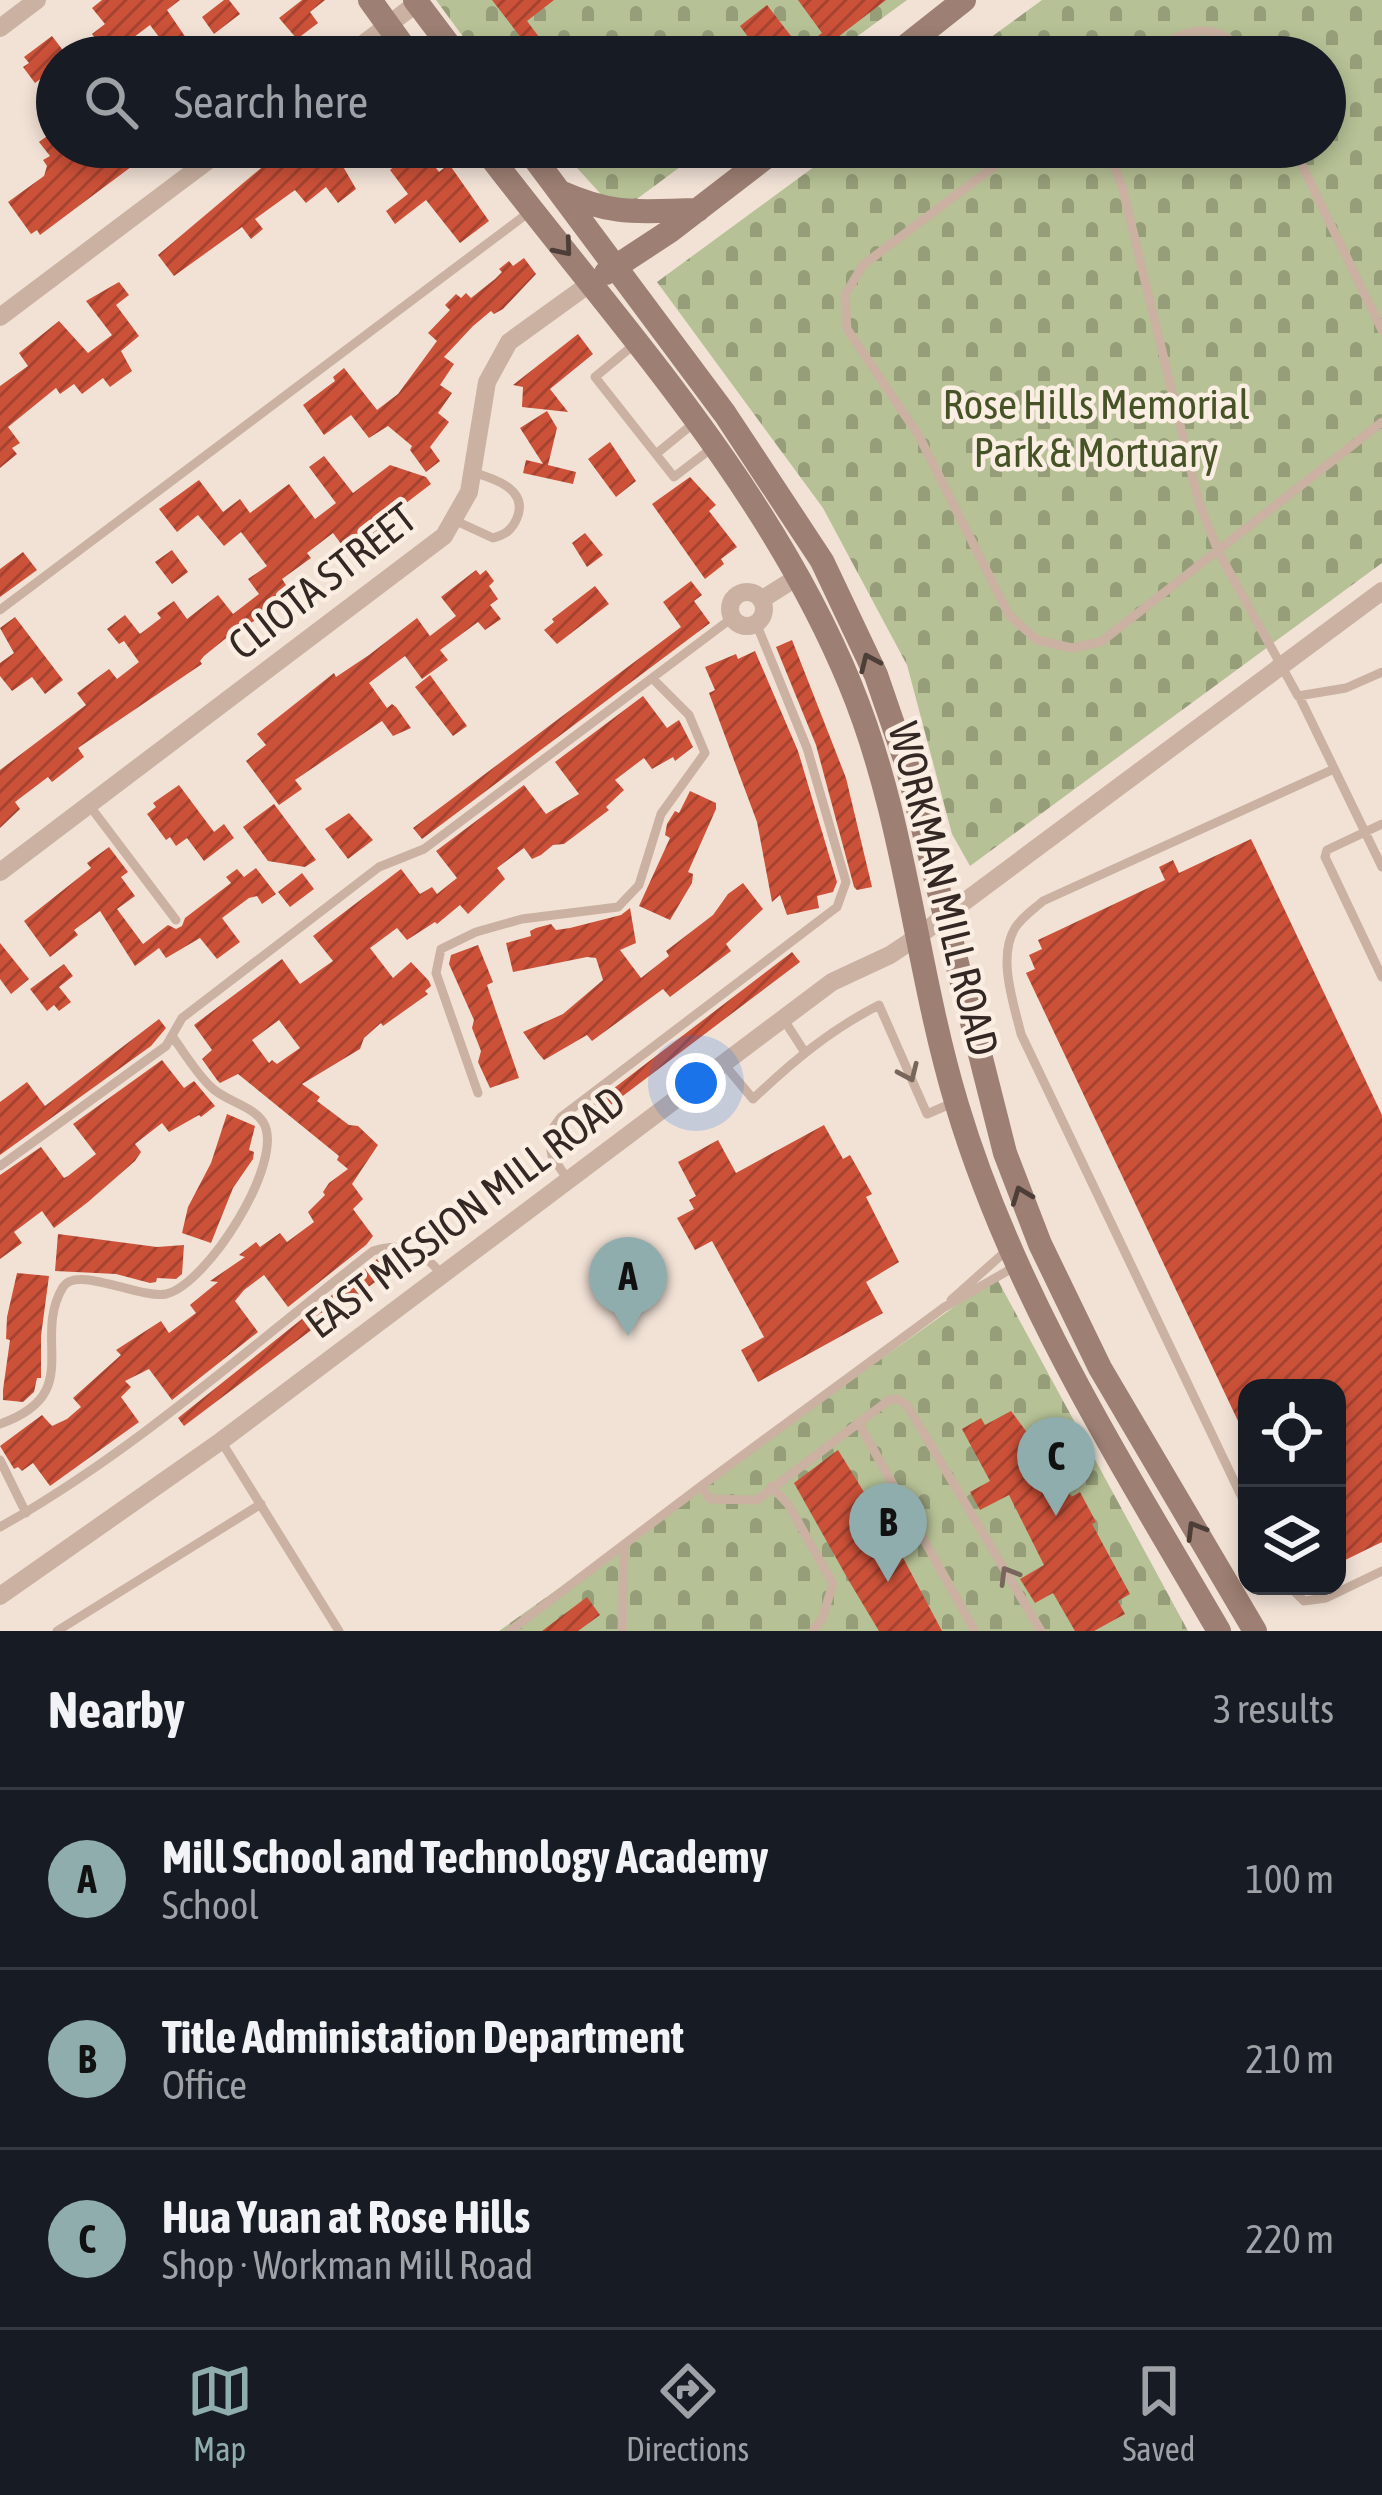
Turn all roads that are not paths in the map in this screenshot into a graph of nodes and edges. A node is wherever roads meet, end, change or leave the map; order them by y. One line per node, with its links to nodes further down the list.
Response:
1 (37, 0): 6 (street)
2 (370, 0): 5 (main road)
3 (964, 0): 10 (main road)
4 (416, 2): 5 (street); 9 (main road)
5 (387, 26): 7 (street); 8 (main road)
6 (0, 28)
7 (374, 36)
8 (395, 36)
9 (442, 36)
10 (919, 36)
11 (1174, 36): 12 (lane)
12 (1228, 36)
13 (198, 168): 25 (street)
14 (499, 168): 21 (main road, WORKMAN MILL ROAD)
15 (541, 168): 20 (main road, WORKMAN MILL ROAD)
16 (751, 168): 22 (main road)
17 (993, 168): 34 (lane)
18 (1115, 168): 34 (lane)
19 (1303, 168): 26 (lane)
20 (559, 192): 22 (main road); 23 (main road, WORKMAN MILL ROAD)
21 (532, 210): 24 (main road, WORKMAN MILL ROAD, one-way to 24); 39 (lane)
22 (698, 210): 23 (main road)
23 (616, 267): 24 (main road); 35 (main road, WORKMAN MILL ROAD)
24 (592, 282): 27 (main road, WORKMAN MILL ROAD); 32 (street, CLIOTA STREET)
25 (0, 316)
26 (1382, 330)
27 (636, 343): 28 (main road, WORKMAN MILL ROAD); 31 (lane)
28 (696, 421): 30 (main road, WORKMAN MILL ROAD); 31 (lane)
29 (1382, 422): 34 (lane)
30 (715, 446): 31 (lane); 35 (main road); 36 (main road, WORKMAN MILL ROAD)
31 (656, 454)
32 (472, 472): 33 (street, CLIOTA STREET); 33 (lane)
33 (454, 520): 47 (street, CLIOTA STREET)
34 (1219, 553): 42 (lane)
35 (822, 561): 52 (main road, WORKMAN MILL ROAD, one-way to 35)
36 (799, 575): 38 (street); 54 (main road, WORKMAN MILL ROAD)
37 (1382, 591): 42 (street, EAST MISSION MILL ROAD)
38 (767, 595): 40 (street); 41 (street)
39 (0, 610)
40 (732, 618): 41 (street); 44 (lane)
41 (756, 623): 63 (lane)
42 (1281, 666): 45 (lane); 52 (street, EAST MISSION MILL ROAD)
43 (1382, 672): 45 (lane)
44 (652, 678): 57 (lane); 60 (lane)
45 (1299, 696): 46 (lane)
46 (1334, 769): 49 (lane); 74 (lane)
47 (89, 805): 51 (street, CLIOTA STREET); 53 (lane)
48 (1382, 824): 49 (lane)
49 (1365, 832): 50 (lane); 55 (lane)
50 (1382, 867)
51 (0, 872)
52 (943, 917): 54 (street, EAST MISSION MILL ROAD); 67 (main road, WORKMAN MILL ROAD, one-way to 52)
53 (176, 920)
54 (917, 937): 56 (street, EAST MISSION MILL ROAD); 61 (main road, WORKMAN MILL ROAD)
55 (1382, 977)
56 (783, 1018): 58 (lane); 59 (street, EAST MISSION MILL ROAD)
57 (172, 1036): 62 (lane); 69 (lane)
58 (804, 1051): 59 (lane); 61 (lane, one-way to 61)
59 (723, 1063): 63 (street, EAST MISSION MILL ROAD)
60 (478, 1093)
61 (956, 1101): 64 (main road, WORKMAN MILL ROAD)
62 (0, 1166)
63 (568, 1180): 65 (street, EAST MISSION MILL ROAD)
64 (1012, 1257): 66 (lane); 66 (lane); 67 (main road); 91 (main road, WORKMAN MILL ROAD)
65 (442, 1274): 70 (street, EAST MISSION MILL ROAD); 76 (lane)
66 (944, 1308): 72 (lane)
67 (1100, 1368): 92 (main road, WORKMAN MILL ROAD, one-way to 67)
68 (858, 1422): 73 (lane); 89 (lane); 90 (lane, one-way to 68)
69 (0, 1424)
70 (221, 1441): 75 (lane); 83 (street, EAST MISSION MILL ROAD)
71 (0, 1460): 76 (lane)
72 (701, 1486): 73 (lane); 78 (lane)
73 (771, 1486): 88 (lane)
74 (1238, 1489)
75 (261, 1504): 84 (lane); 85 (lane)
76 (26, 1513): 77 (lane)
77 (0, 1527)
78 (624, 1547): 86 (lane); 87 (lane)
79 (1382, 1571): 80 (lane)
80 (1346, 1588)
81 (1298, 1595): 82 (lane)
82 (1332, 1595)
83 (0, 1596)
84 (57, 1631)
85 (339, 1631)
86 (510, 1631)
87 (622, 1631)
88 (813, 1631)
89 (975, 1631)
90 (1041, 1631)
91 (1219, 1631)
92 (1255, 1631)

